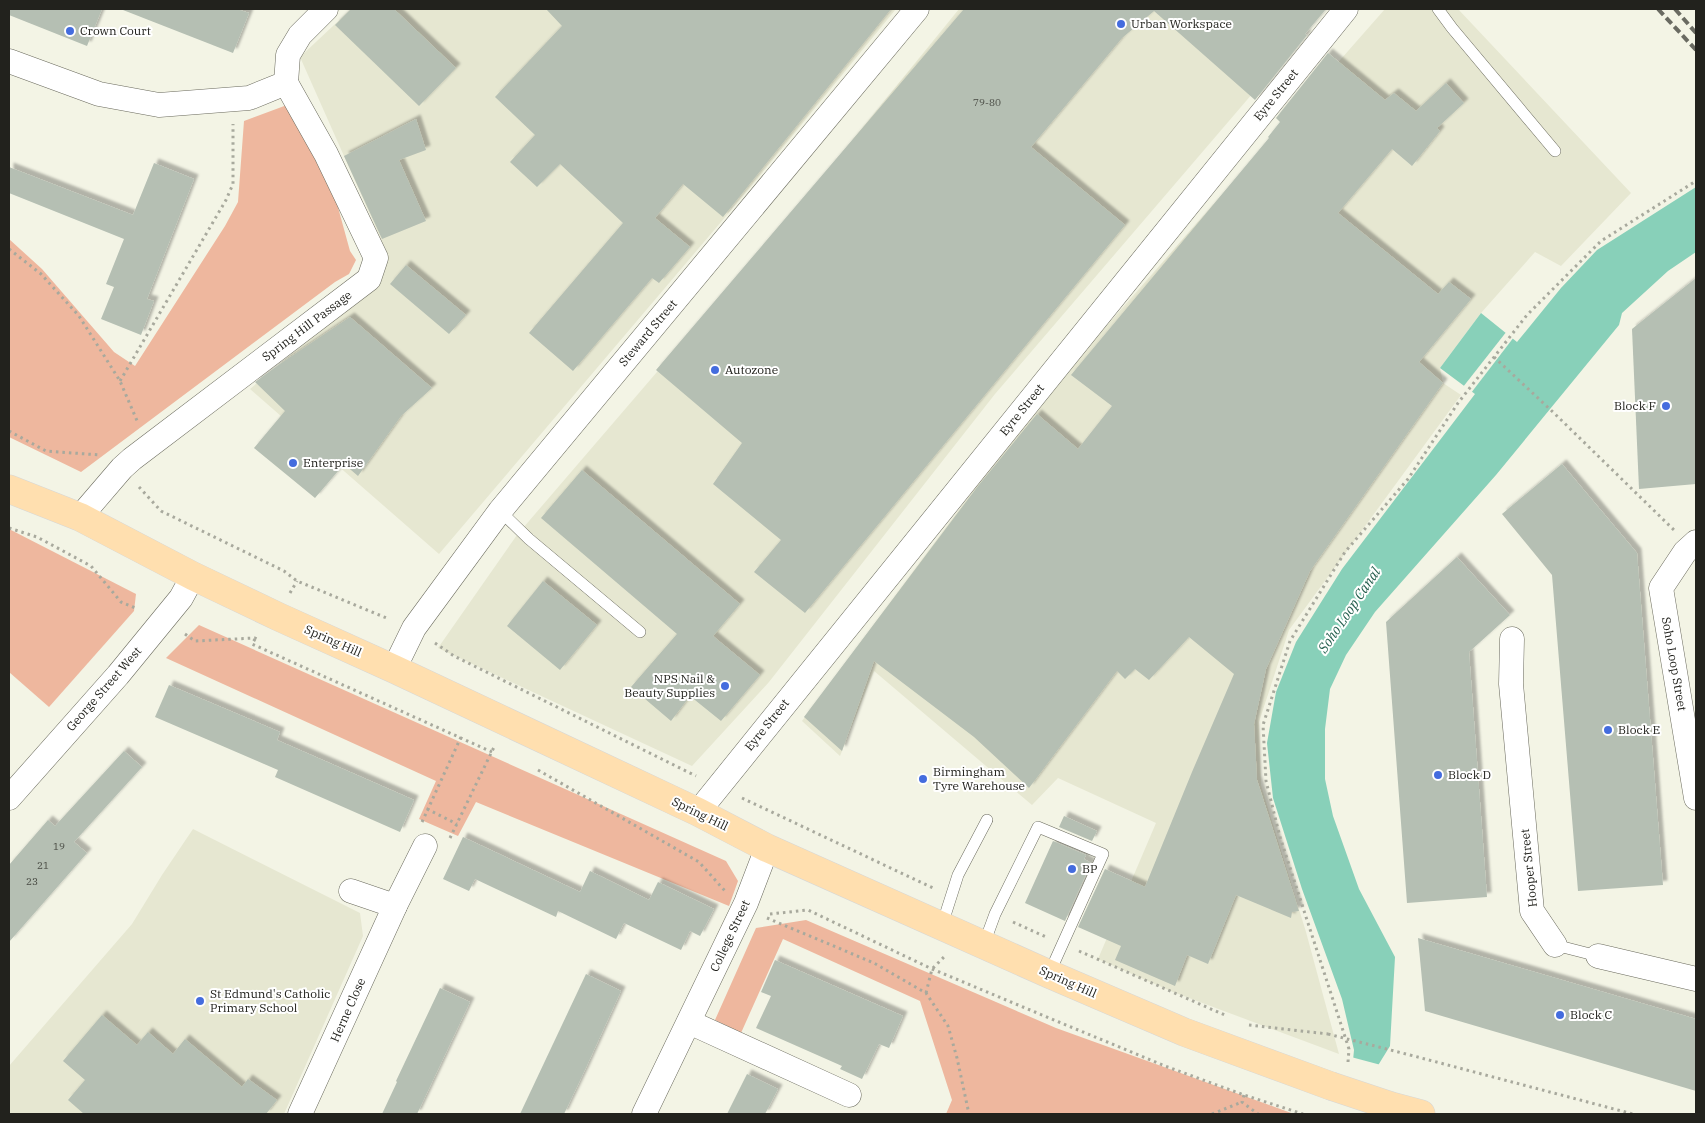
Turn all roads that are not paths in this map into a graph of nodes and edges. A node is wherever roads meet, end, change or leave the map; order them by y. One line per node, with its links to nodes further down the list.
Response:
1 (326, 9): 6 (street)
2 (917, 9): 10 (street, Steward Street)
3 (1346, 9): 19 (street, Eyre Street)
4 (1438, 9): 7 (lane)
5 (9, 61): 6 (street)
6 (286, 83): 11 (street, Spring Hill Passage)
7 (1555, 151)
8 (9, 467): 11 (main road, Spring Hill)
9 (9, 489): 11 (main road, Spring Hill)
10 (500, 511): 14 (lane); 16 (street, Steward Street)
11 (80, 517): 13 (main road, Spring Hill)
12 (1692, 551): 18 (street, Soho Loop Street)
13 (193, 576): 16 (main road, Spring Hill); 17 (street, George Street West)
14 (640, 632)
15 (1512, 640): 26 (street, Hooper Street)
16 (394, 669): 19 (main road, Spring Hill)
17 (9, 798)
18 (1696, 798)
19 (698, 812): 22 (main road, Spring Hill)
20 (988, 820): 25 (lane)
21 (425, 846): 24 (street, Herne Close)
22 (767, 848): 25 (main road, Spring Hill); 30 (street, College Street)
23 (351, 891): 24 (street)
24 (395, 906): 32 (street, Herne Close)
25 (964, 935): 28 (main road, Spring Hill); 28 (lane)
26 (1555, 945): 27 (lane, Hooper Street)
27 (1598, 956): 29 (street, Hooper Street)
28 (1049, 974): 34 (main road, Spring Hill, bridge)
29 (1696, 979)
30 (689, 1022): 31 (street); 33 (street, College Street)
31 (849, 1095)
32 (300, 1114)
33 (644, 1114)
34 (1421, 1114)

